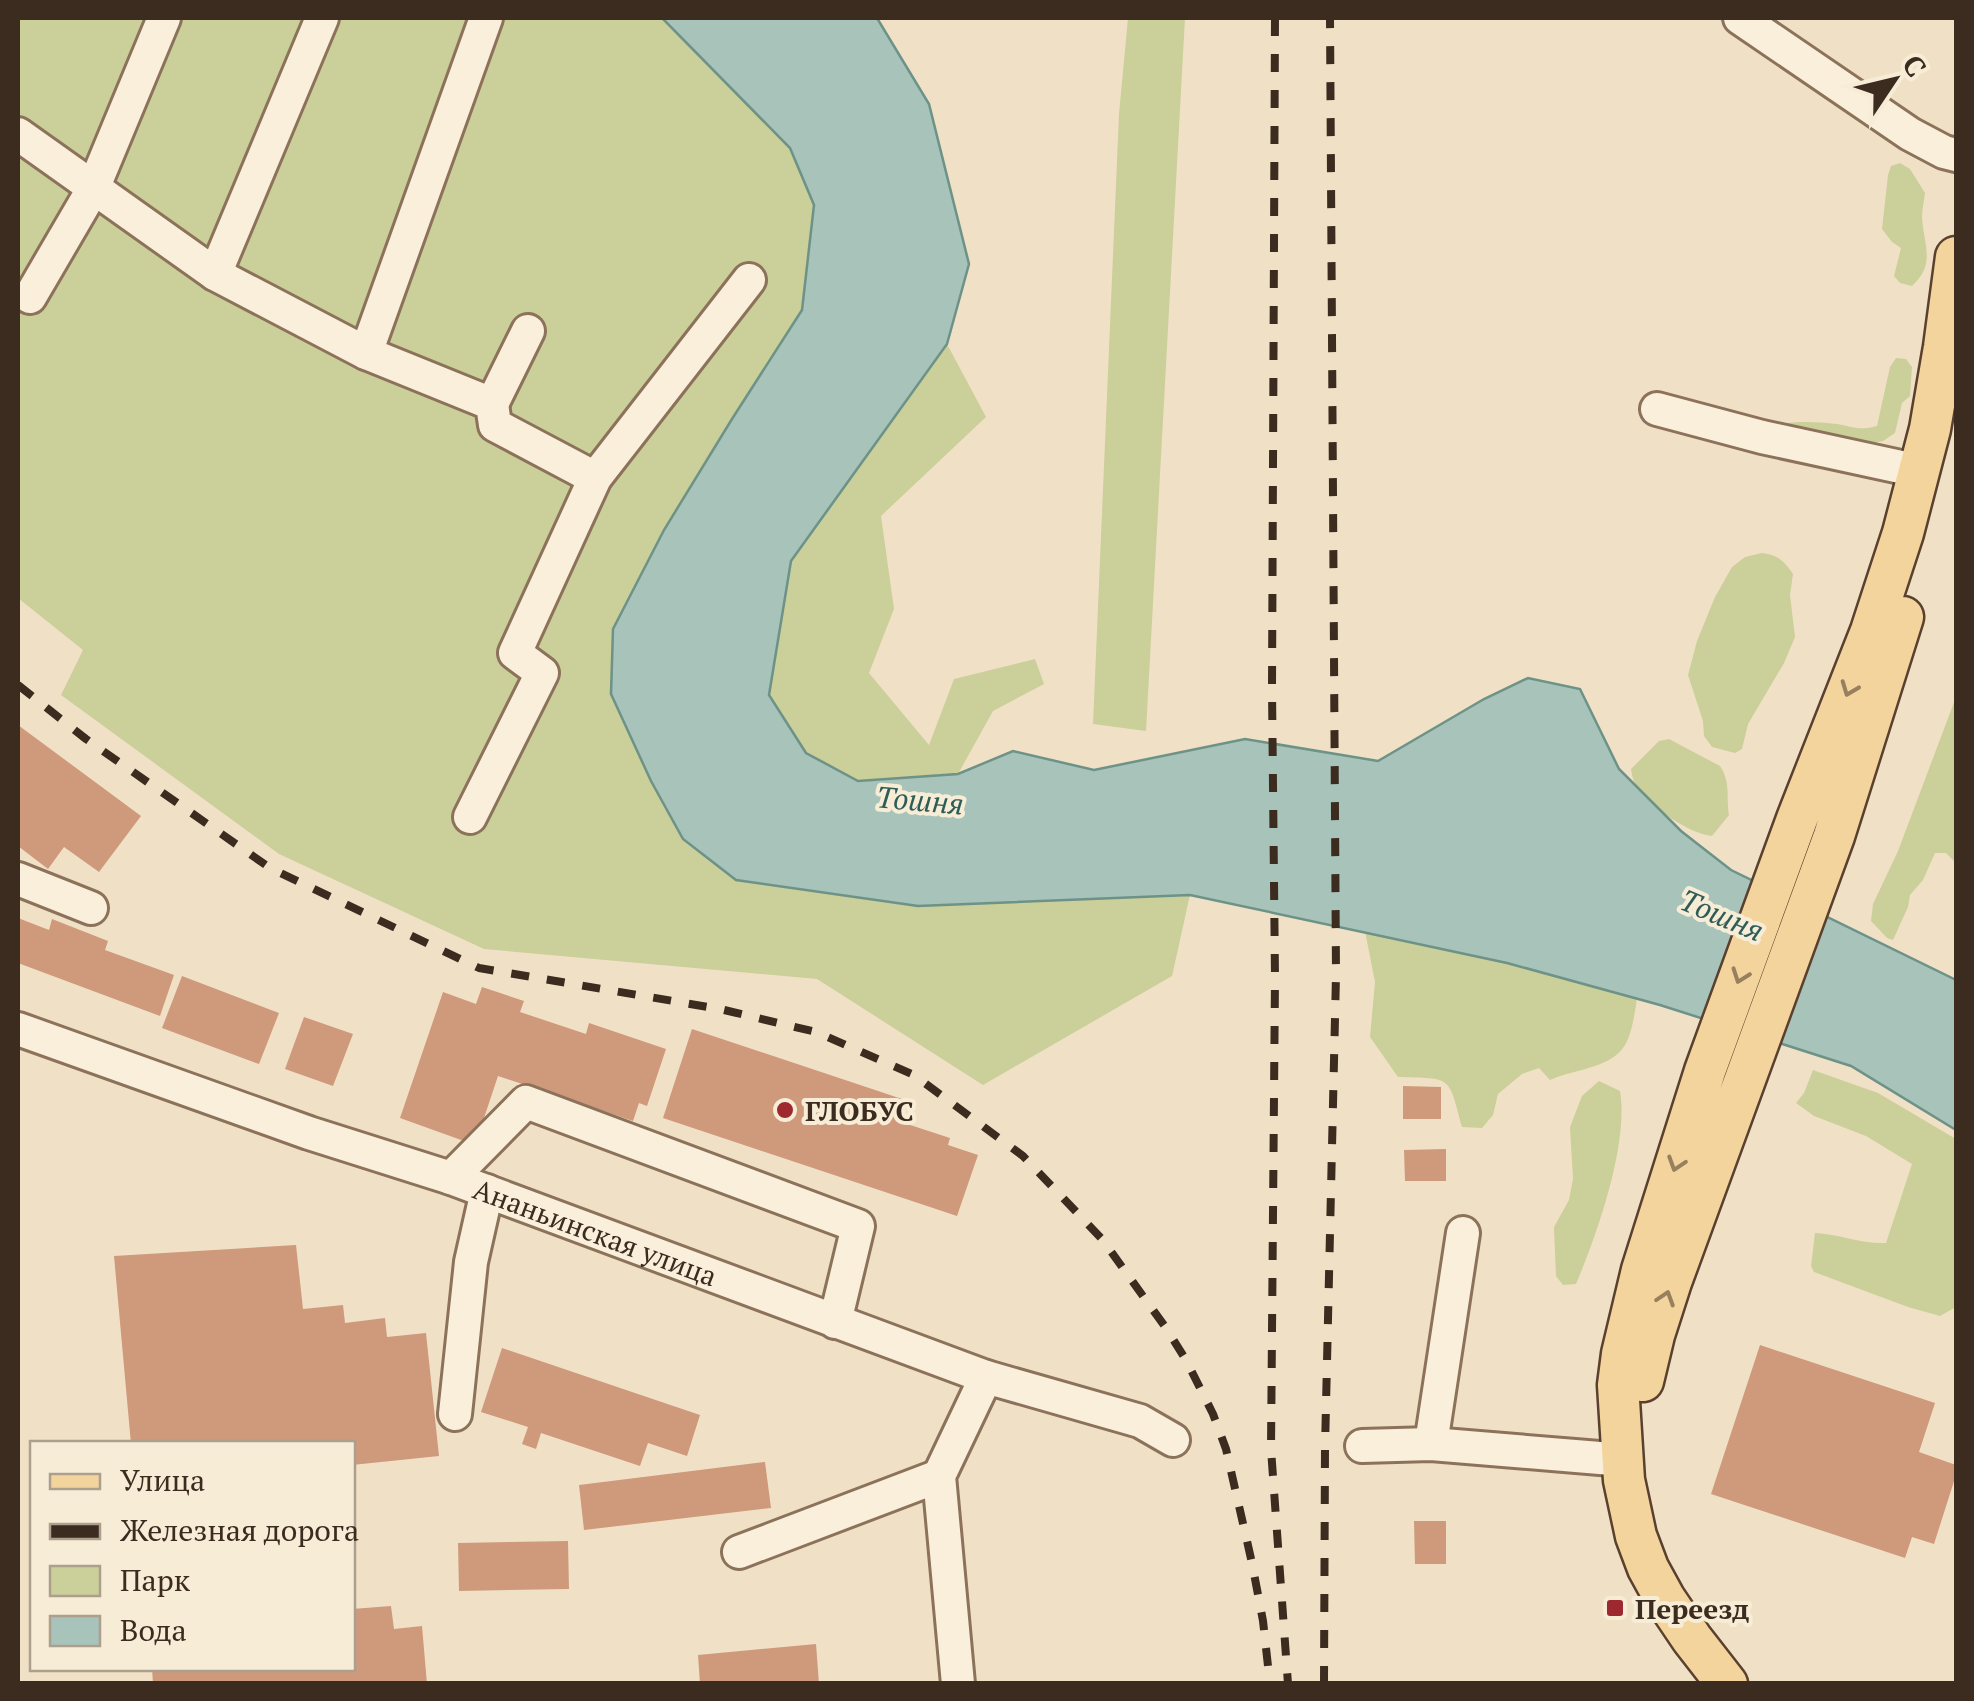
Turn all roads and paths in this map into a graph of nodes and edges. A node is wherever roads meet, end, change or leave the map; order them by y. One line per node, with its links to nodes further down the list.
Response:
1 (164, 18): 7 (street)
2 (322, 18): 9 (street)
3 (486, 18): 13 (street)
4 (1740, 18): 6 (street)
5 (18, 134): 7 (street)
6 (1956, 156)
7 (93, 189): 9 (street); 11 (street)
8 (1956, 256): 17 (main road)
9 (215, 274): 13 (street)
10 (750, 280): 18 (street)
11 (30, 297)
12 (528, 331): 14 (street)
13 (366, 353): 14 (street)
14 (492, 404): 18 (street)
15 (1657, 409): 17 (street)
16 (1956, 420): 32 (main road, one-way to 16)
17 (1919, 470): 32 (main road, one-way to 32)
18 (596, 478): 19 (street)
19 (470, 817)
20 (18, 879): 21 (street)
21 (91, 908)
22 (18, 1030): 23 (street, Ананьинская улица)
23 (452, 1178): 24 (street, Ананьинская улица); 26 (street)
24 (487, 1191): 26 (street, Ананьинская улица); 28 (street)
25 (1463, 1234): 30 (street)
26 (835, 1322): 27 (street, Ананьинская улица)
27 (986, 1377): 29 (street, Ананьинская улица); 33 (street)
28 (455, 1414)
29 (1173, 1440)
30 (1431, 1444): 31 (street); 32 (street)
31 (1362, 1446)
32 (1624, 1460): 36 (main road)
33 (939, 1476): 34 (street); 35 (street)
34 (739, 1552)
35 (958, 1684)
36 (1727, 1684)

